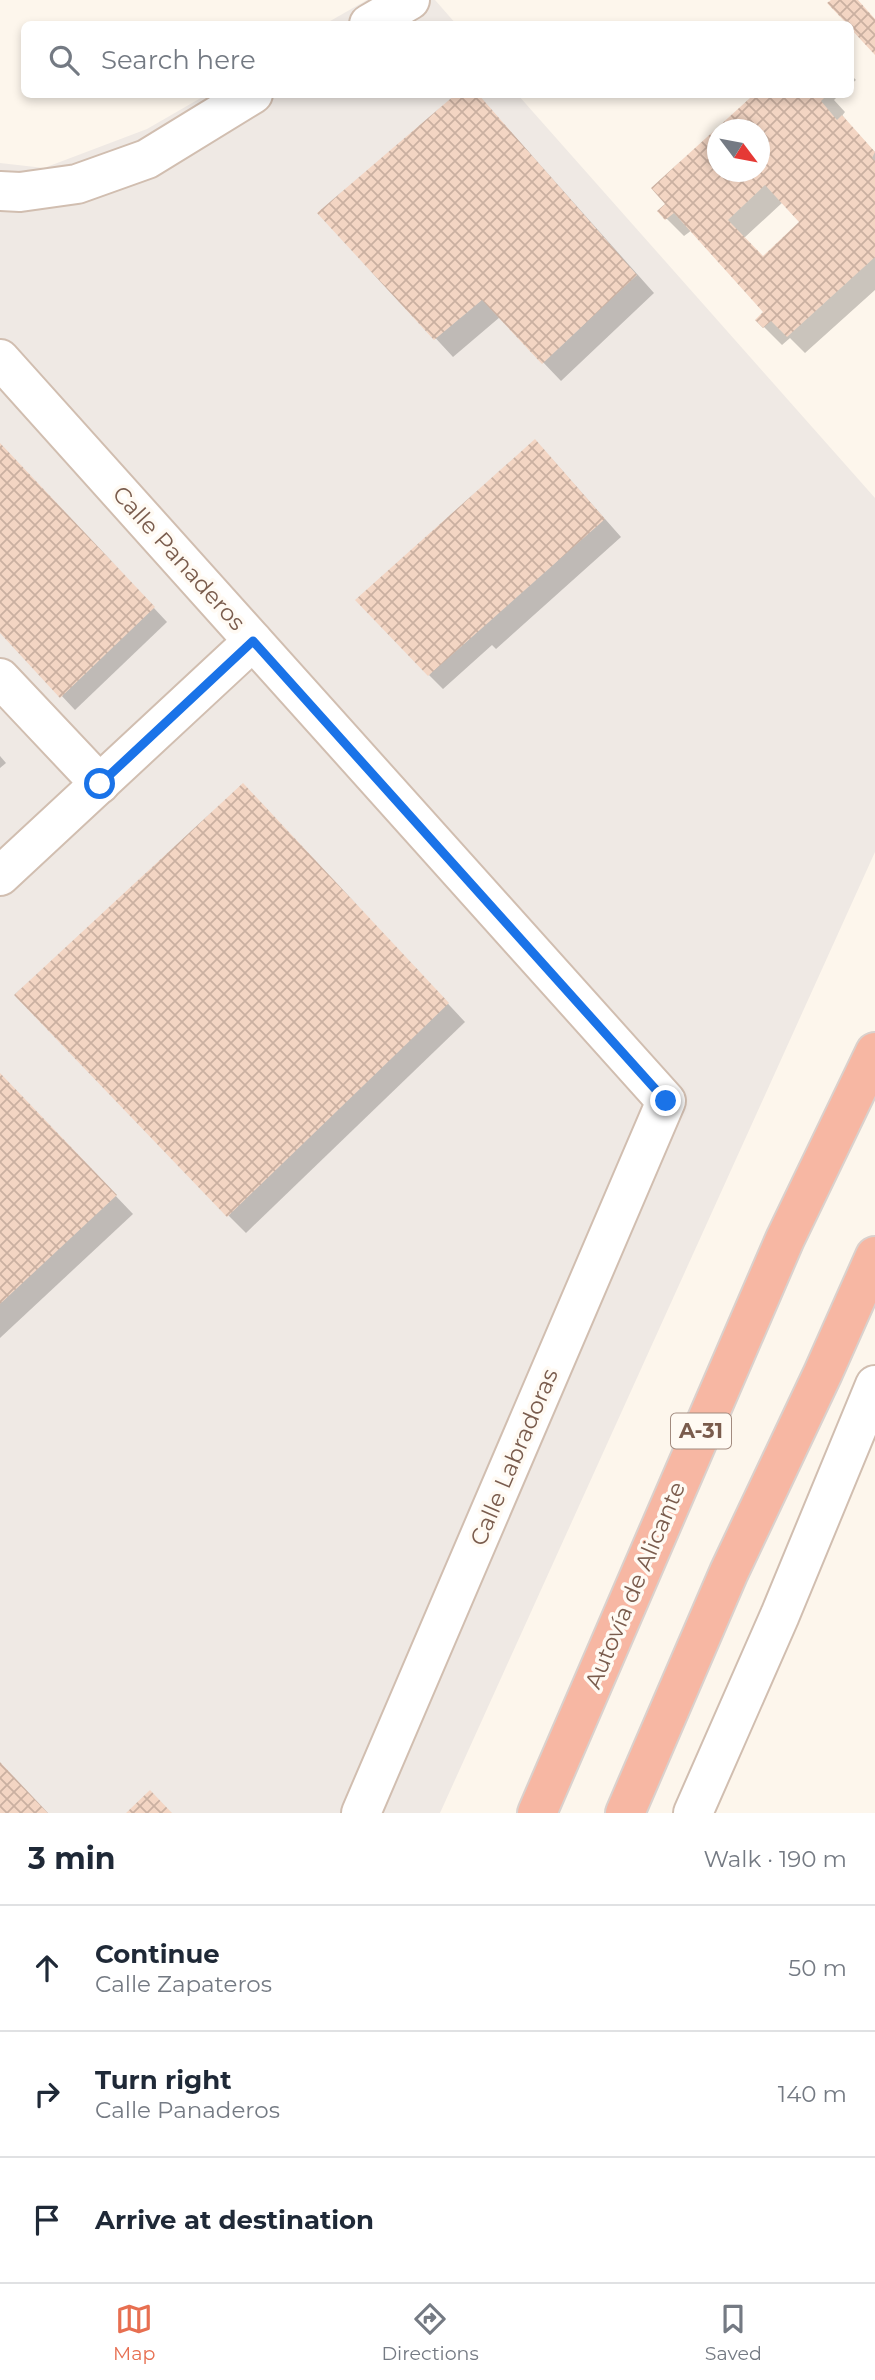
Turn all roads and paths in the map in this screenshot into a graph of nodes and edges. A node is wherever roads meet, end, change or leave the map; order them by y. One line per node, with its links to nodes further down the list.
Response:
1 (410, 0): 2 (street)
2 (374, 21)
3 (246, 98): 4 (street)
4 (0, 191)
5 (0, 359): 6 (street, Calle Panaderos)
6 (253, 641): 8 (street); 11 (street, Calle Panaderos)
7 (0, 678): 8 (street)
8 (100, 784): 9 (street)
9 (0, 876)
10 (875, 1052): 15 (highway, Autovía de Alicante / A-31)
11 (666, 1101): 14 (street, Calle Labradoras)
12 (875, 1256): 16 (highway)
13 (875, 1385): 17 (street)
14 (361, 1813)
15 (537, 1813)
16 (625, 1813)
17 (693, 1813)

